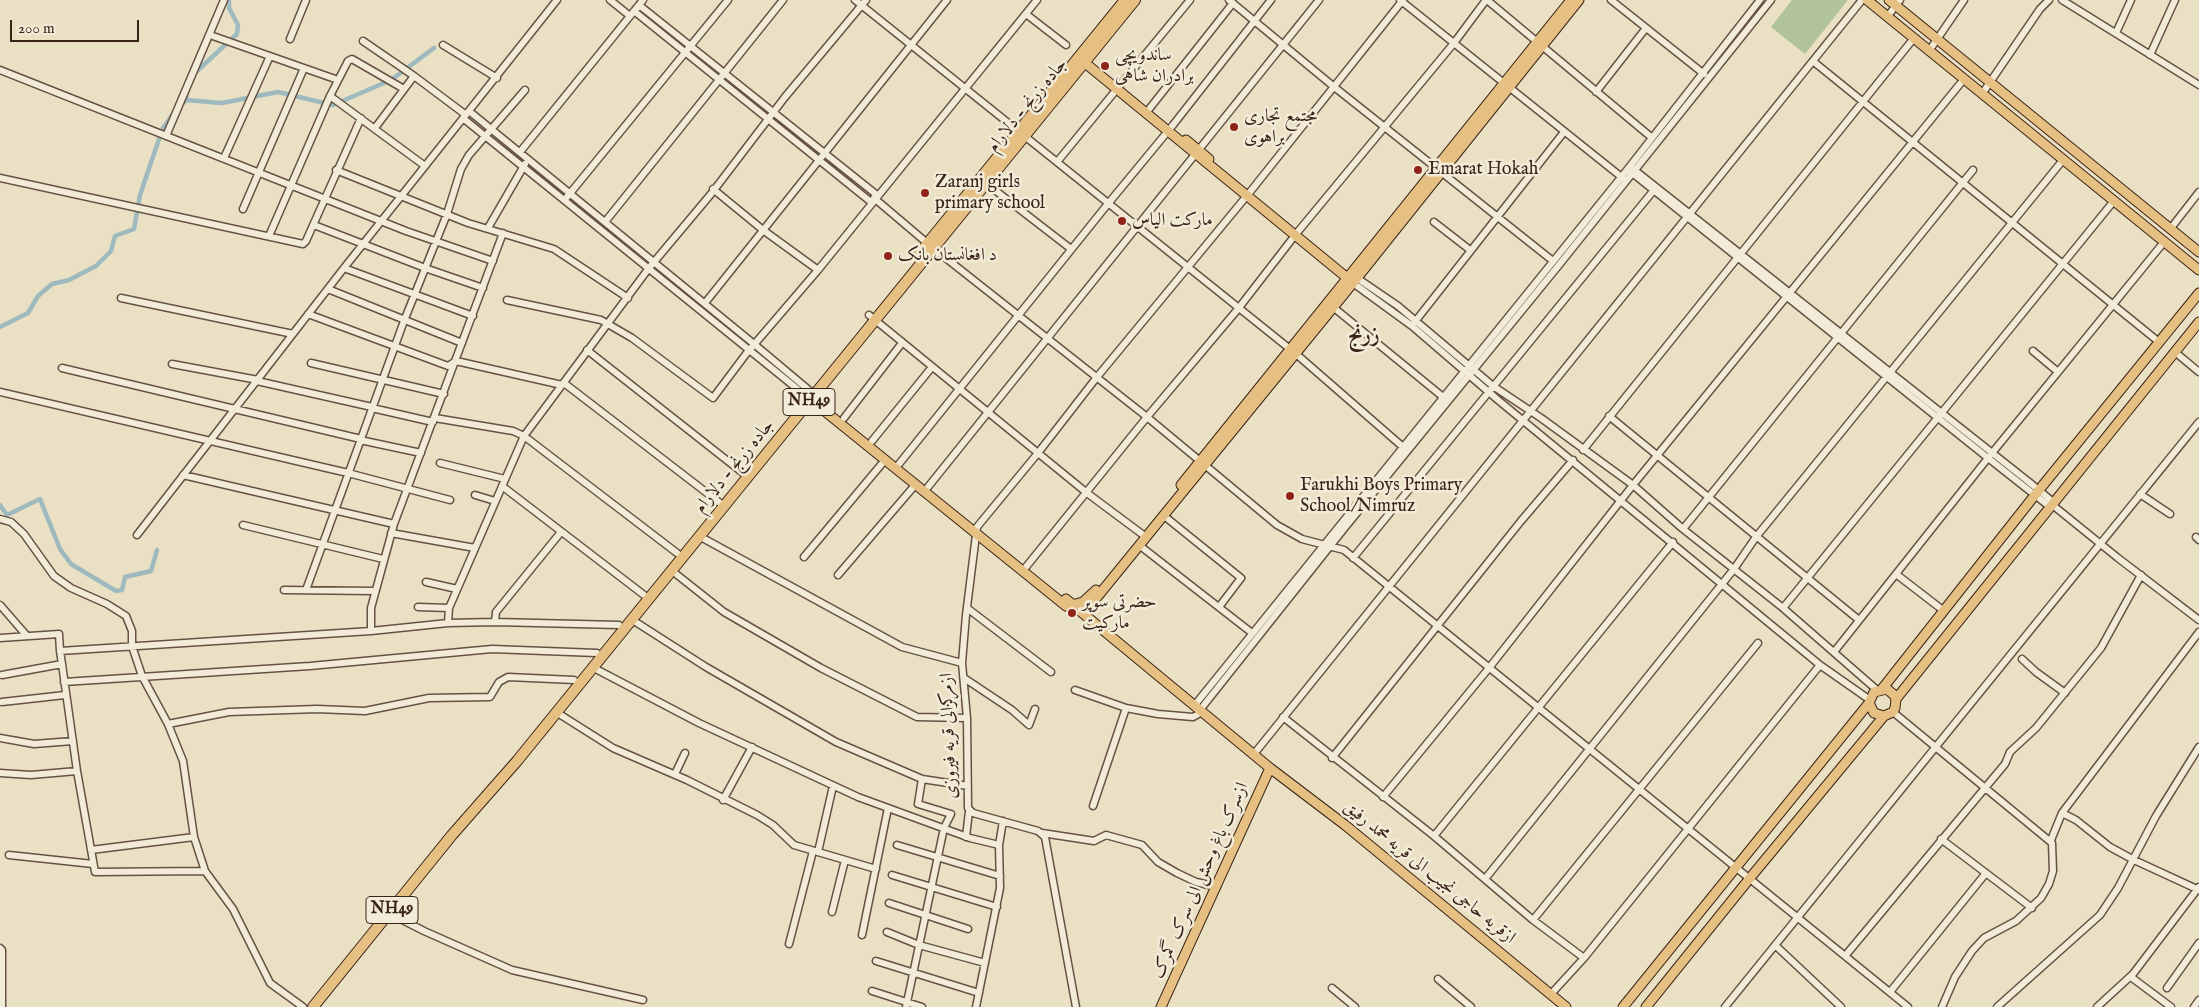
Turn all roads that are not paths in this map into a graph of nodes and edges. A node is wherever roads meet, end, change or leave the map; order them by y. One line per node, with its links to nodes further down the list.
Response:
1 (224, 0): 42 (street)
2 (306, 0): 44 (street)
3 (557, 0): 65 (street)
4 (610, 0): 36 (street)
5 (728, 0): 53 (street)
6 (783, 0): 62 (street)
7 (854, 0): 33 (street)
8 (947, 0): 48 (street)
9 (1037, 0): 37 (street)
10 (1126, 0): 58 (highway, جاده زرنج - دلارام / NH49)
11 (1135, 0): 58 (highway, جاده زرنج - دلارام / NH49)
12 (1190, 0): 76 (street)
13 (1270, 0): 39 (street)
14 (1319, 0): 50 (street)
15 (1402, 0): 47 (street); 72 (street)
16 (1486, 0): 47 (street); 51 (street)
17 (1571, 0): 51 (main road)
18 (1579, 0): 51 (main road)
19 (1611, 0): 40 (street)
20 (1760, 0): 63 (street)
21 (1771, 0): 66 (street)
22 (1862, 0): 59 (street)
23 (1867, 0): 38 (main road)
24 (1964, 0): 45 (street)
25 (2038, 0): 35 (street)
26 (2049, 0): 35 (street)
27 (2062, 0): 34 (street)
28 (2131, 0): 41 (street)
29 (2175, 0): 56 (street)
30 (1231, 2): 39 (street); 82 (street)
31 (1895, 2): 38 (street); 45 (main road)
32 (641, 3): 36 (street); 53 (street)
33 (864, 3): 48 (street); 83 (street)
34 (2074, 3): 41 (street)
35 (2040, 9): 70 (street)
36 (632, 14): 55 (street); 97 (street)
37 (1026, 14): 49 (street); 74 (street)
38 (1888, 16): 43 (main road)
39 (1254, 22): 50 (street); 89 (street)
40 (1646, 28): 63 (street); 78 (street)
41 (2116, 33): 56 (street)
42 (210, 34): 57 (street); 92 (street)
43 (1914, 38): 54 (main road); 81 (street)
44 (290, 39)
45 (1938, 39): 54 (street); 70 (main road)
46 (363, 41): 64 (street)
47 (1454, 43): 73 (street); 87 (street)
48 (911, 45): 74 (street); 99 (street)
49 (1066, 45)
50 (1282, 45): 72 (street); 98 (street)
51 (1540, 45): 73 (main road); 78 (street)
52 (443, 46): 65 (street)
53 (690, 46): 55 (street); 62 (street)
54 (1929, 51): 67 (main road)
55 (685, 52): 69 (street); 121 (street)
56 (2150, 55): 71 (street)
57 (270, 56): 60 (street); 101 (street)
58 (1083, 58): 76 (main road); 93 (highway, جاده زرنج - دلارام / NH49)
59 (1814, 62): 81 (street); 131 (street)
60 (304, 68): 68 (street); 112 (street)
61 (0, 70): 92 (street)
62 (724, 72): 69 (street); 83 (street)
63 (1702, 73): 66 (street); 95 (street)
64 (414, 76): 75 (street); 84 (street)
65 (496, 78): 84 (street)
66 (1708, 78): 110 (street)
67 (1964, 79): 79 (main road); 96 (street)
68 (338, 80): 75 (street); 80 (street)
69 (718, 80): 86 (street); 134 (street)
70 (1990, 82): 79 (street); 100 (main road)
71 (2199, 85)
72 (1333, 86): 87 (street); 122 (street)
73 (1507, 86): 91 (street); 109 (main road)
74 (966, 88): 93 (street); 125 (street)
75 (404, 89): 88 (street)
76 (1118, 89): 82 (main road); 104 (street)
77 (526, 90): 90 (street)
78 (1596, 92): 95 (street)
79 (1982, 94): 105 (main road)
80 (330, 96): 85 (street); 116 (street)
81 (1863, 101): 96 (street); 152 (street)
82 (1147, 111): 89 (main road)
83 (774, 112): 86 (street); 99 (street)
84 (466, 115): 90 (street); 94 (street); 106 (street)
85 (361, 118): 88 (street); 108 (street)
86 (768, 120): 103 (street); 118 (street)
87 (1385, 127): 109 (street); 143 (street)
88 (375, 128): 106 (street)
89 (1169, 129): 98 (main road); 128 (street)
90 (491, 130): 94 (street); 97 (street)
91 (1564, 132): 114 (street); 132 (street)
92 (163, 135): 101 (street)
93 (1021, 135): 104 (street); 117 (highway, جاده زرنج - دلارام / NH49); 148 (highway, جاده زرنج - دلارام / NH49)
94 (486, 136): 107 (street); 130 (street)
95 (1651, 137): 110 (street)
96 (1913, 142): 115 (street); 168 (street)
97 (520, 152): 102 (street)
98 (1196, 152): 122 (main road); 138 (street)
99 (825, 153): 103 (street); 125 (street)
100 (2079, 154): 105 (main road); 140 (main road)
101 (224, 158): 112 (street)
102 (528, 159): 107 (street); 121 (street)
103 (819, 160): 125 (street); 141 (street)
104 (1057, 162): 128 (street)
105 (2066, 163): 127 (main road); 136 (street)
106 (425, 166): 123 (street)
107 (524, 166): 126 (street); 139 (street)
108 (336, 170): 123 (street); 124 (street)
109 (1439, 170): 132 (street); 163 (main road)
110 (1631, 170): 114 (street); 119 (street); 131 (street)
111 (1973, 170): 115 (street)
112 (258, 171): 116 (street); 129 (street)
113 (0, 178): 144 (street)
114 (1623, 179): 154 (street); 205 (street)
115 (1963, 183): 136 (street); 185 (street)
116 (292, 184): 124 (street); 144 (street)
117 (986, 184): 148 (highway, جاده زرنج - دلارام / NH49); 149 (street)
118 (713, 189): 141 (street); 155 (street)
119 (1654, 190): 131 (street); 211 (street)
120 (2199, 192): 140 (street)
121 (570, 194): 126 (street); 134 (street)
122 (1248, 194): 143 (main road); 157 (street)
123 (401, 196): 130 (street); 133 (street)
124 (325, 198): 133 (street); 137 (street)
125 (874, 198): 148 (street); 161 (street)
126 (565, 200): 160 (street)
127 (2113, 202): 146 (main road); 156 (street)
128 (1108, 203): 138 (street); 149 (street)
129 (242, 209)
130 (447, 214): 139 (street); 145 (street)
131 (1687, 215): 152 (street); 220 (street)
132 (1497, 216): 150 (street); 154 (street)
133 (382, 220): 145 (street); 147 (street)
134 (605, 222): 155 (street)
135 (1434, 222): 150 (street)
136 (2012, 222): 156 (street); 206 (street)
137 (314, 225): 144 (street); 147 (street)
138 (1137, 225): 157 (street); 186 (street)
139 (488, 228): 142 (street)
140 (2171, 228): 151 (main road)
141 (763, 230): 161 (street); 172 (street)
142 (503, 232): 153 (street); 170 (street)
143 (1298, 232): 163 (main road); 175 (street)
144 (269, 236)
145 (435, 240): 153 (street); 159 (street)
146 (2164, 242): 162 (main road); 173 (street)
147 (363, 244): 158 (street); 159 (street)
148 (930, 246): 178 (street); 179 (highway, جاده زرنج - دلارام / NH49)
149 (1071, 249): 178 (street)
150 (1470, 250): 183 (street)
151 (2199, 252)
152 (1739, 255): 168 (street); 222 (street)
153 (493, 261): 164 (street)
154 (1553, 261): 202 (street)
155 (654, 262): 160 (street); 172 (street)
156 (2063, 264): 173 (street); 223 (street)
157 (1188, 267): 175 (street); 207 (street)
158 (344, 268): 165 (street); 167 (street)
159 (425, 268): 164 (street); 167 (street)
160 (650, 268): 170 (street); 193 (street)
161 (818, 270): 190 (street)
162 (2199, 270)
163 (1352, 278): 174 (main road); 183 (street); 194 (main road)
164 (484, 288): 177 (street)
165 (328, 290): 176 (street); 180 (street)
166 (2199, 293): 187 (main road)
167 (414, 294): 177 (street); 180 (street)
168 (1789, 295): 185 (street); 237 (street)
169 (121, 298): 184 (street)
170 (628, 298): 182 (street)
171 (507, 300): 182 (street)
172 (705, 303): 190 (street)
173 (2113, 304): 187 (street); 204 (street)
174 (1333, 307): 194 (main road); 217 (street)
175 (1238, 309): 194 (street); 224 (street)
176 (308, 314): 184 (street); 191 (street)
177 (473, 316): 188 (street)
178 (1018, 316): 186 (street); 212 (street)
179 (872, 318): 189 (street); 216 (highway, جاده زرنج - دلارام / NH49)
180 (404, 321): 188 (street); 191 (street)
181 (2199, 322): 196 (main road)
182 (607, 323): 192 (street); 193 (street)
183 (1414, 324): 202 (street)
184 (293, 334): 209 (street)
185 (1839, 336): 206 (street); 257 (street)
186 (1048, 338): 207 (street); 221 (street)
187 (2159, 342): 254 (main road)
188 (462, 343): 197 (street)
189 (902, 343): 200 (street); 225 (street)
190 (754, 344): 193 (street); 216 (street)
191 (395, 346): 197 (street); 208 (street)
192 (587, 350): 210 (street); 245 (street)
193 (749, 350): 216 (street)
194 (1293, 351): 233 (street); 243 (main road)
195 (2033, 351): 204 (street)
196 (2175, 352): 203 (street); 262 (main road)
197 (456, 361): 210 (street); 215 (street)
198 (311, 363): 208 (street)
199 (172, 364): 209 (street)
200 (932, 367): 212 (street); 232 (street)
201 (62, 368): 219 (street)
202 (1466, 368): 205 (street); 217 (street)
203 (2198, 369)
204 (2058, 372): 238 (street)
205 (1472, 373): 211 (street); 214 (street); 282 (street)
206 (1888, 375): 223 (street); 276 (street)
207 (1097, 377): 224 (street); 236 (street)
208 (383, 378): 215 (street); 218 (street)
209 (257, 380): 218 (street); 219 (street)
210 (563, 384): 229 (street); 261 (street)
211 (1494, 386): 214 (street); 220 (street)
212 (959, 387): 221 (street); 242 (street)
213 (0, 392): 231 (street)
214 (1488, 392): 227 (street); 286 (street)
215 (444, 394): 226 (street)
216 (810, 395): 225 (main road); 239 (main road); 245 (highway, جاده زرنج - دلارام / NH49); 275 (highway, جاده زرنج - دلارام / NH49)
217 (1443, 397): 233 (street)
218 (372, 407): 226 (street); 230 (street)
219 (235, 409): 230 (street); 231 (street)
220 (1530, 410): 227 (street); 234 (street)
221 (988, 412): 236 (street); 251 (street)
222 (1609, 416): 234 (street); 237 (street)
223 (1939, 416): 238 (street); 294 (street)
224 (1147, 417): 243 (street); 253 (street)
225 (844, 418): 232 (main road)
226 (434, 420): 229 (street); 235 (street)
227 (1522, 420): 240 (street); 297 (street)
228 (2199, 422): 255 (street)
229 (524, 436): 247 (street); 284 (street)
230 (360, 439): 235 (street); 244 (street)
231 (210, 442): 244 (street); 246 (street)
232 (872, 442): 242 (main road)
233 (1403, 447): 279 (street)
234 (1583, 450): 249 (street)
235 (421, 453): 252 (street)
236 (1038, 453): 253 (street); 270 (street)
237 (1658, 456): 249 (street); 257 (street)
238 (1990, 456): 254 (street); 291 (street)
239 (885, 460): 248 (main road); 285 (street)
240 (1573, 460): 259 (street); 317 (street)
241 (440, 463): 247 (street)
242 (899, 464): 251 (main road)
243 (1202, 464): 265 (main road); 274 (main road); 279 (street)
244 (348, 473): 252 (street); 263 (street)
245 (742, 473): 261 (highway, جاده زرنج - دلارام / NH49)
246 (183, 475): 263 (street); 273 (street)
247 (505, 479): 250 (street)
248 (916, 484): 270 (main road); 292 (street)
249 (1633, 485): 259 (street); 269 (street)
250 (502, 486): 260 (street); 272 (street)
251 (928, 487): 270 (main road)
252 (407, 488): 258 (street); 267 (street)
253 (1087, 493): 274 (street); 288 (street)
254 (2037, 493): 262 (street); 310 (main road)
255 (2140, 494): 264 (street); 278 (street)
256 (475, 496): 260 (street)
257 (1708, 498): 269 (street); 276 (street)
258 (450, 500)
259 (1621, 500): 277 (street); 333 (street)
260 (495, 501): 283 (street)
261 (720, 503): 284 (highway, جاده زرنج - دلارام / NH49)
262 (2053, 505): 278 (street); 344 (main road)
263 (334, 509): 267 (street); 281 (street)
264 (2170, 514)
265 (1163, 515): 274 (main road); 305 (street)
266 (0, 519): 324 (street)
267 (394, 524): 271 (street)
268 (243, 526): 281 (street)
269 (1683, 529): 289 (street)
270 (977, 530): 288 (main road); 307 (street, ازمرکزالی قریه فیروزی); 308 (main road)
271 (391, 532): 283 (street); 287 (street)
272 (561, 532): 302 (street); 314 (street)
273 (137, 535)
274 (1143, 535): 280 (main road); 308 (main road)
275 (699, 536): 290 (highway, جاده زرنج - دلارام / NH49); 329 (street)
276 (1756, 536): 289 (street); 294 (street)
277 (1673, 542): 296 (street); 347 (street)
278 (2100, 543): 293 (street); 360 (street)
279 (1323, 544): 282 (street); 320 (street)
280 (1139, 545): 305 (street); 308 (main road)
281 (322, 546): 287 (street); 300 (street)
282 (1330, 546): 286 (street); 350 (street)
283 (475, 548): 298 (street)
284 (677, 553): 302 (highway, جاده زرنج - دلارام / NH49)
285 (804, 557)
286 (1353, 558): 297 (street)
287 (383, 559): 301 (street)
288 (1026, 567): 308 (main road)
289 (1734, 569): 296 (street); 309 (street)
290 (671, 570): 312 (highway, جاده زرنج - دلارام / NH49); 354 (street)
291 (1896, 574): 310 (street); 313 (street)
292 (838, 575)
293 (2140, 575): 311 (street); 342 (street)
294 (1807, 578): 309 (street); 313 (street)
295 (426, 582): 298 (street)
296 (1721, 584): 331 (street); 361 (street)
297 (1390, 587): 317 (street); 353 (street)
298 (458, 588): 306 (street)
299 (284, 590): 300 (street)
300 (306, 590): 301 (street)
301 (375, 590): 318 (street)
302 (644, 595): 316 (highway, جاده زرنج - دلارام / NH49)
303 (0, 606): 321 (street)
304 (418, 607): 306 (street)
305 (1219, 607): 320 (street)
306 (449, 608): 315 (street)
307 (967, 608): 329 (street, ازمرکزالی قریه فیروزی); 334 (street)
308 (1078, 608): 350 (main road, ازقریه حاجی نجیب الی قریه محمد رفیق)
309 (1784, 608): 326 (street)
310 (1944, 610): 340 (main road)
311 (2198, 616)
312 (631, 619): 332 (highway, جاده زرنج - دلارام / NH49); 369 (street)
313 (1859, 620): 326 (street)
314 (496, 622): 315 (street); 316 (street)
315 (448, 623): 318 (street)
316 (619, 625): 327 (highway, جاده زرنج - دلارام / NH49)
317 (1437, 625): 333 (street); 364 (street)
318 (371, 630): 324 (street)
319 (2199, 632): 380 (street)
320 (1252, 633): 350 (street)
321 (27, 636): 322 (street); 325 (street)
322 (0, 638)
323 (1758, 643): 373 (street)
324 (132, 646): 325 (street); 336 (street)
325 (60, 651): 330 (street)
326 (1834, 652): 340 (street)
327 (597, 653): 336 (street); 338 (highway, جاده زرنج - دلارام / NH49)
328 (2022, 658): 342 (street)
329 (962, 663): 337 (street, ازمرکزالی قریه فیروزی)
330 (62, 664): 335 (street); 339 (street)
331 (1820, 665): 345 (street); 383 (street)
332 (592, 667): 351 (highway, جاده زرنج - دلارام / NH49); 358 (street)
333 (1489, 668): 347 (street); 374 (street)
334 (1051, 672)
335 (2, 675)
336 (142, 676): 339 (street); 355 (street)
337 (964, 678): 349 (street); 354 (street, ازمرکزالی قریه فیروزی)
338 (574, 680): 355 (street); 378 (highway, جاده زرنج - دلارام / NH49)
339 (64, 682): 343 (street)
340 (1880, 689): 344 (main road); 345 (main road)
341 (1075, 690): 348 (street)
342 (2065, 693): 372 (street)
343 (65, 695): 346 (street); 357 (street)
344 (1896, 699): 352 (main road)
345 (1869, 701): 352 (main road); 399 (main road)
346 (2, 702)
347 (1537, 707): 361 (street); 385 (street)
348 (1126, 708): 350 (street); 376 (street)
349 (1036, 709)
350 (1199, 710): 363 (main road, ازقریه حاجی نجیب الی قریه محمد رفیق)
351 (556, 712): 368 (street); 378 (highway, جاده زرنج - دلارام / NH49)
352 (1889, 714): 360 (street); 405 (main road)
353 (1283, 717): 363 (street); 364 (street)
354 (967, 718): 371 (street, ازمرکزالی قریه فیروزی)
355 (168, 724): 386 (street)
356 (0, 738): 357 (street)
357 (73, 741): 366 (street)
358 (752, 746): 370 (street); 375 (street)
359 (2199, 747): 397 (street)
360 (1936, 748): 372 (street); 416 (street)
361 (1588, 749): 373 (street); 406 (street)
362 (685, 753): 368 (street)
363 (1254, 754): 365 (main road, ازقریه حاجی نجیب الی قریه محمد رفیق)
364 (1332, 758): 374 (street)
365 (1270, 768): 408 (main road, ازسرک باغ وحش الی سرک گمرک); 438 (main road, ازقریه حاجی نجیب الی قریه محمد رفیق)
366 (77, 771): 367 (street); 392 (street)
367 (0, 773)
368 (675, 774): 375 (street)
369 (922, 780): 371 (street); 382 (street)
370 (833, 786): 377 (street); 393 (street)
371 (968, 786): 379 (street, ازمرکزالی قریه فیروزی)
372 (1984, 787): 388 (street); 389 (street)
373 (1638, 790): 383 (street); 417 (street)
374 (1383, 797): 385 (street)
375 (723, 800): 393 (street)
376 (1093, 806)
377 (888, 808): 382 (street); 400 (street)
378 (471, 812): 414 (highway, جاده زرنج - دلارام / NH49)
379 (969, 812): 381 (street, ازمرکزالی قریه فیروزی); 387 (street)
380 (2062, 813): 389 (street); 397 (street)
381 (1003, 821): 384 (street, ازمرکزالی قریه فیروزی); 391 (street)
382 (944, 828): 387 (street); 395 (street)
383 (1688, 830): 399 (street); 427 (street)
384 (1042, 833): 408 (street, ازمرکزالی قریه فیروزی); 448 (street)
385 (1434, 836): 406 (street)
386 (194, 837): 392 (street); 401 (street)
387 (966, 837): 391 (street)
388 (1941, 839): 402 (street); 426 (street)
389 (2052, 840): 412 (street)
390 (897, 845): 395 (street)
391 (999, 845): 404 (street)
392 (91, 850): 398 (street)
393 (816, 852): 396 (street); 422 (street)
394 (9, 855): 398 (street)
395 (938, 858): 404 (street); 407 (street)
396 (845, 860): 400 (street); 413 (street)
397 (2134, 860): 409 (street); 458 (street)
398 (93, 864): 401 (street)
399 (1737, 868): 405 (street); 452 (main road)
400 (876, 869): 420 (street)
401 (205, 871): 444 (street)
402 (1986, 873): 412 (street); 436 (street)
403 (892, 875): 407 (street)
404 (1000, 876): 411 (street)
405 (1750, 878): 416 (street); 453 (main road)
406 (1485, 879): 417 (street)
407 (932, 886): 411 (street); 415 (street)
408 (1216, 887): 449 (main road, ازسرک باغ وحش الی سرک گمرک)
409 (2198, 889): 431 (street)
410 (888, 903): 415 (street)
411 (997, 907): 429 (street)
412 (2032, 908): 457 (street)
413 (832, 912)
414 (390, 913): 439 (street); 445 (highway, جاده زرنج - دلارام / NH49)
415 (925, 916): 418 (street); 423 (street)
416 (1798, 917): 424 (street); 426 (street)
417 (1533, 920): 427 (street)
418 (968, 929)
419 (887, 932): 423 (street)
420 (862, 935)
421 (2199, 943): 434 (street)
422 (788, 944)
423 (919, 945): 429 (street); 430 (street)
424 (1775, 945): 454 (street); 455 (street)
425 (0, 948): 443 (street)
426 (1845, 956): 436 (street)
427 (1584, 958): 438 (street)
428 (876, 962): 430 (street)
429 (985, 963): 437 (street)
430 (913, 974): 437 (street); 441 (street)
431 (2131, 977): 459 (street); 460 (street)
432 (1438, 980): 442 (street)
433 (1332, 988): 450 (street)
434 (2167, 988)
435 (872, 991): 441 (street)
436 (1890, 992): 456 (street)
437 (979, 993): 447 (street)
438 (1551, 994): 451 (main road, ازقریه حاجی نجیب الی قریه محمد رفیق)
439 (643, 1000)
440 (2199, 1000): 461 (street)
441 (907, 1005): 446 (street)
442 (1469, 1006)
443 (2, 1007)
444 (303, 1007)
445 (312, 1007)
446 (922, 1007)
447 (976, 1007)
448 (1076, 1007)
449 (1162, 1007)
450 (1355, 1007)
451 (1566, 1007)
452 (1624, 1007)
453 (1646, 1007)
454 (1725, 1007)
455 (1841, 1007)
456 (1908, 1007)
457 (1942, 1007)
458 (1998, 1007)
459 (2097, 1007)
460 (2171, 1007)
461 (2194, 1007)

